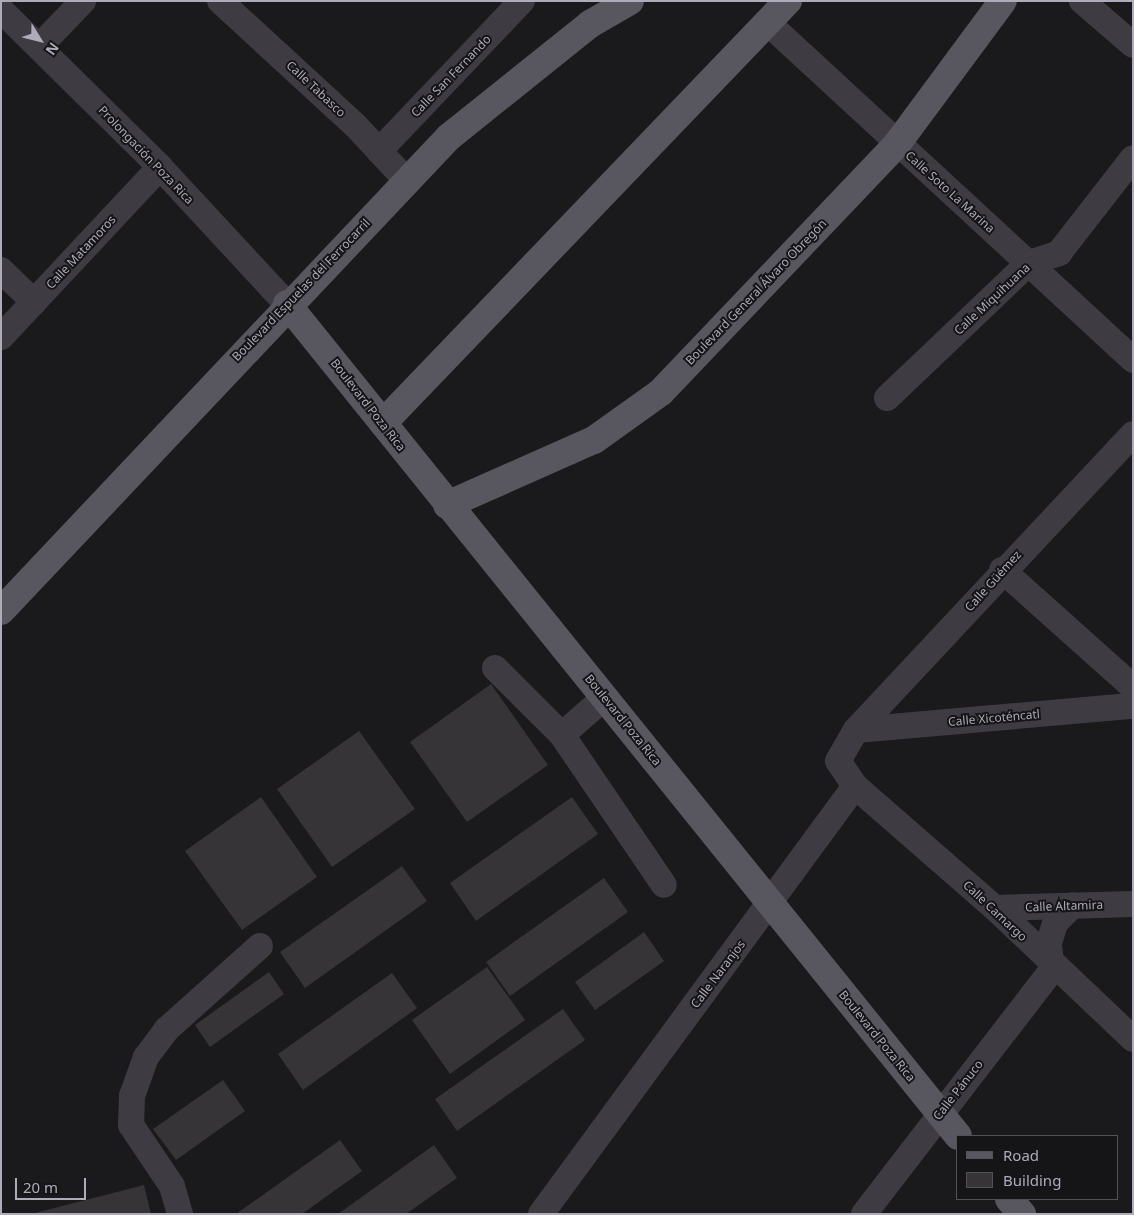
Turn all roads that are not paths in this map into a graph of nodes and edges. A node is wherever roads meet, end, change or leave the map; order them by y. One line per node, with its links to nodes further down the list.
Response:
1 (83, 1): 11 (street)
2 (220, 1): 13 (street, Calle Tabasco)
3 (522, 1): 13 (street, Calle San Fernando)
4 (630, 1): 16 (main road, Boulevard Espuelas del Ferrocarril)
5 (788, 1): 9 (main road)
6 (1003, 1): 12 (main road, Boulevard General Álvaro Obregón)
7 (1082, 1): 10 (street)
8 (1, 10): 11 (street, Prolongación Poza Rica)
9 (768, 23): 12 (street, Calle Soto La Marina); 24 (main road)
10 (1133, 45)
11 (39, 47): 15 (street, Prolongación Poza Rica)
12 (897, 144): 17 (street, Calle Soto La Marina); 26 (main road, Boulevard General Álvaro Obregón)
13 (379, 152): 16 (street, Calle Tabasco)
14 (1133, 158): 17 (street, Calle Miquihuana)
15 (160, 167): 19 (street, Calle Matamoros); 20 (street, Prolongación Poza Rica)
16 (407, 182): 20 (main road, Boulevard Espuelas del Ferrocarril)
17 (1029, 263): 22 (street, Calle Soto La Marina); 23 (street, Calle Miquihuana)
18 (1, 270): 19 (street)
19 (34, 302): 21 (street, Calle Matamoros)
20 (287, 304): 24 (main road, Boulevard Poza Rica); 28 (main road, Boulevard Espuelas del Ferrocarril)
21 (1, 337)
22 (1133, 360)
23 (888, 398)
24 (383, 423): 26 (main road, Boulevard Poza Rica)
25 (1133, 434): 27 (street, Calle Güémez)
26 (447, 505): 31 (main road, Boulevard Poza Rica)
27 (1002, 570): 30 (street); 33 (street, Calle Güémez)
28 (1, 611)
29 (495, 668): 34 (street)
30 (1133, 687)
31 (605, 697): 34 (street); 37 (main road, Boulevard Poza Rica)
32 (1133, 706): 33 (street, Calle Xicoténcatl)
33 (856, 730): 35 (street)
34 (562, 735): 36 (street)
35 (855, 786): 37 (street, Calle Naranjos); 40 (street, Calle Camargo)
36 (664, 885)
37 (771, 903): 44 (main road, Boulevard Poza Rica); 48 (street, Calle Naranjos)
38 (1133, 904): 39 (street, Calle Altamira)
39 (1072, 905): 40 (street, Calle Altamira); 42 (street)
40 (995, 908): 42 (street, Calle Camargo)
41 (260, 946): 47 (street)
42 (1053, 965): 43 (street, Calle Camargo); 44 (street, Calle Pánuco)
43 (1133, 1039)
44 (940, 1114): 45 (main road, Boulevard Poza Rica); 49 (street, Calle Pánuco)
45 (957, 1135)
46 (1010, 1200): 50 (main road)
47 (180, 1214)
48 (541, 1214)
49 (864, 1214)
50 (1022, 1214)

